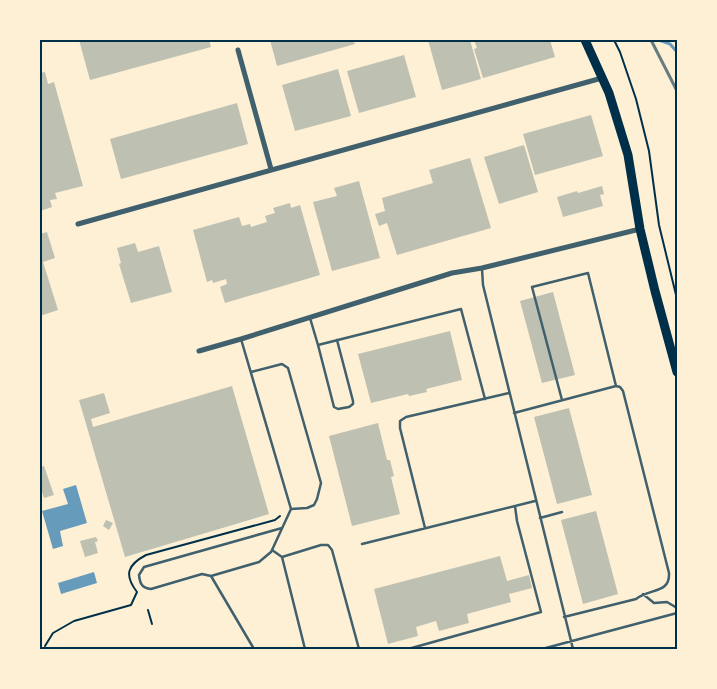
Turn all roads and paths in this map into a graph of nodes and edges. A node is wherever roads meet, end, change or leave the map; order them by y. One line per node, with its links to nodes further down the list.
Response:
1 (585, 40): 4 (highway)
2 (614, 40): 9 (path)
3 (238, 50): 5 (street)
4 (602, 78): 5 (street); 7 (highway)
5 (271, 169): 6 (street)
6 (78, 224)
7 (640, 229): 8 (street); 16 (highway)
8 (482, 268): 10 (street); 18 (lane)
9 (677, 299)
10 (310, 317): 11 (street); 13 (lane)
11 (241, 339): 14 (street); 15 (lane)
12 (337, 340): 13 (lane); 13 (lane); 19 (lane)
13 (318, 345)
14 (199, 351)
15 (250, 372): 24 (lane); 24 (lane)
16 (677, 372)
17 (616, 386): 20 (lane); 20 (lane); 34 (lane)
18 (509, 393): 19 (lane); 21 (lane)
19 (485, 399): 29 (lane)
20 (562, 400): 21 (lane)
21 (514, 413): 22 (lane)
22 (536, 500): 23 (lane); 27 (lane)
23 (515, 506): 29 (lane); 45 (lane)
24 (291, 509): 28 (lane)
25 (562, 512): 27 (lane)
26 (281, 515): 41 (path)
27 (540, 518): 38 (lane)
28 (282, 528): 31 (lane); 33 (lane)
29 (425, 528): 30 (lane)
30 (362, 544)
31 (272, 550): 32 (lane); 33 (lane)
32 (282, 556): 43 (lane); 44 (lane)
33 (211, 576): 42 (lane)
34 (643, 594): 35 (lane); 38 (lane)
35 (677, 608)
36 (148, 610): 39 (path)
37 (677, 613): 40 (lane)
38 (564, 617): 40 (lane)
39 (152, 624)
40 (571, 642): 46 (lane); 47 (lane)
41 (46, 646)
42 (254, 649)
43 (305, 649)
44 (358, 649)
45 (408, 649)
46 (542, 649)
47 (573, 649)

